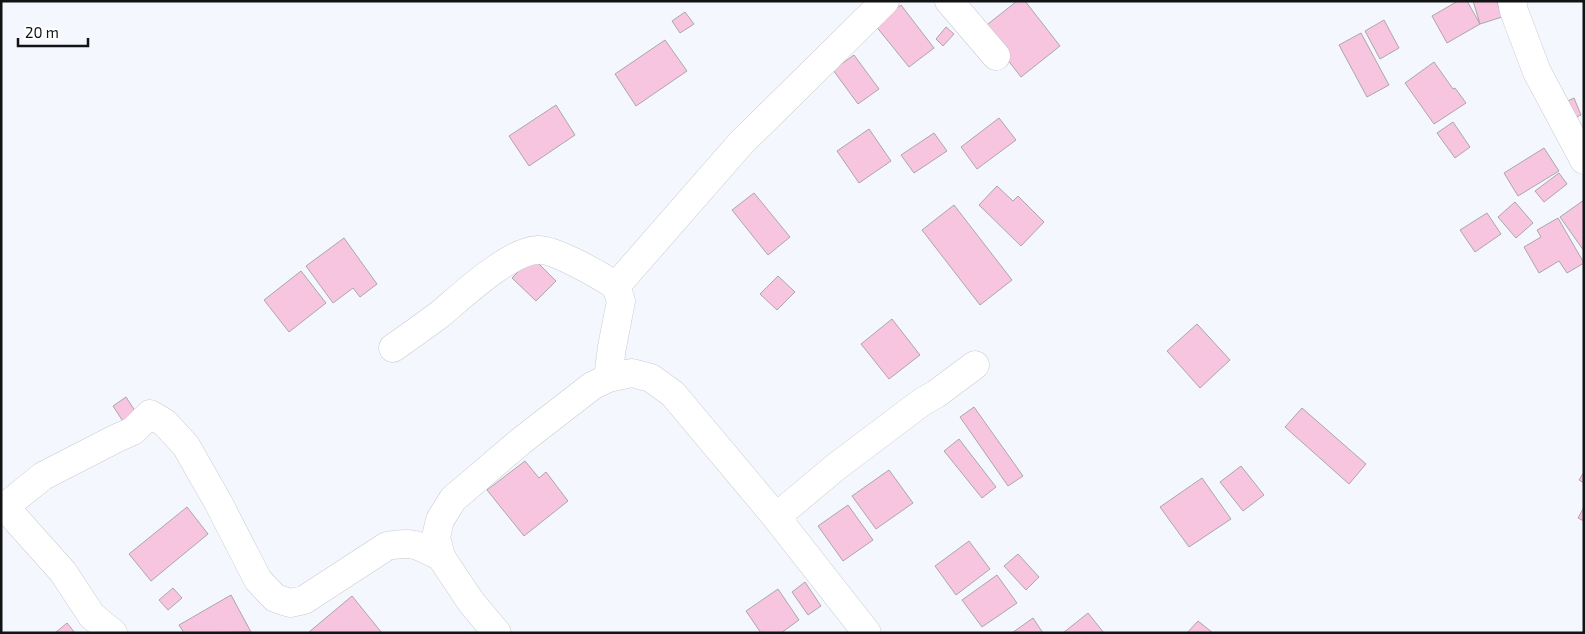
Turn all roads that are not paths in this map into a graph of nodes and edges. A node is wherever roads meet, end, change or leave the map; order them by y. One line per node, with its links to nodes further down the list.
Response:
1 (885, 1): 6 (street)
2 (949, 1): 4 (street)
3 (1512, 1): 5 (street)
4 (996, 56)
5 (1584, 160)
6 (616, 286): 7 (street); 9 (street)
7 (393, 348)
8 (975, 365): 11 (street)
9 (608, 378): 11 (street); 12 (street)
10 (3, 508): 12 (street); 13 (street)
11 (776, 517): 15 (street)
12 (441, 557): 14 (street)
13 (112, 633)
14 (498, 633)
15 (866, 633)

